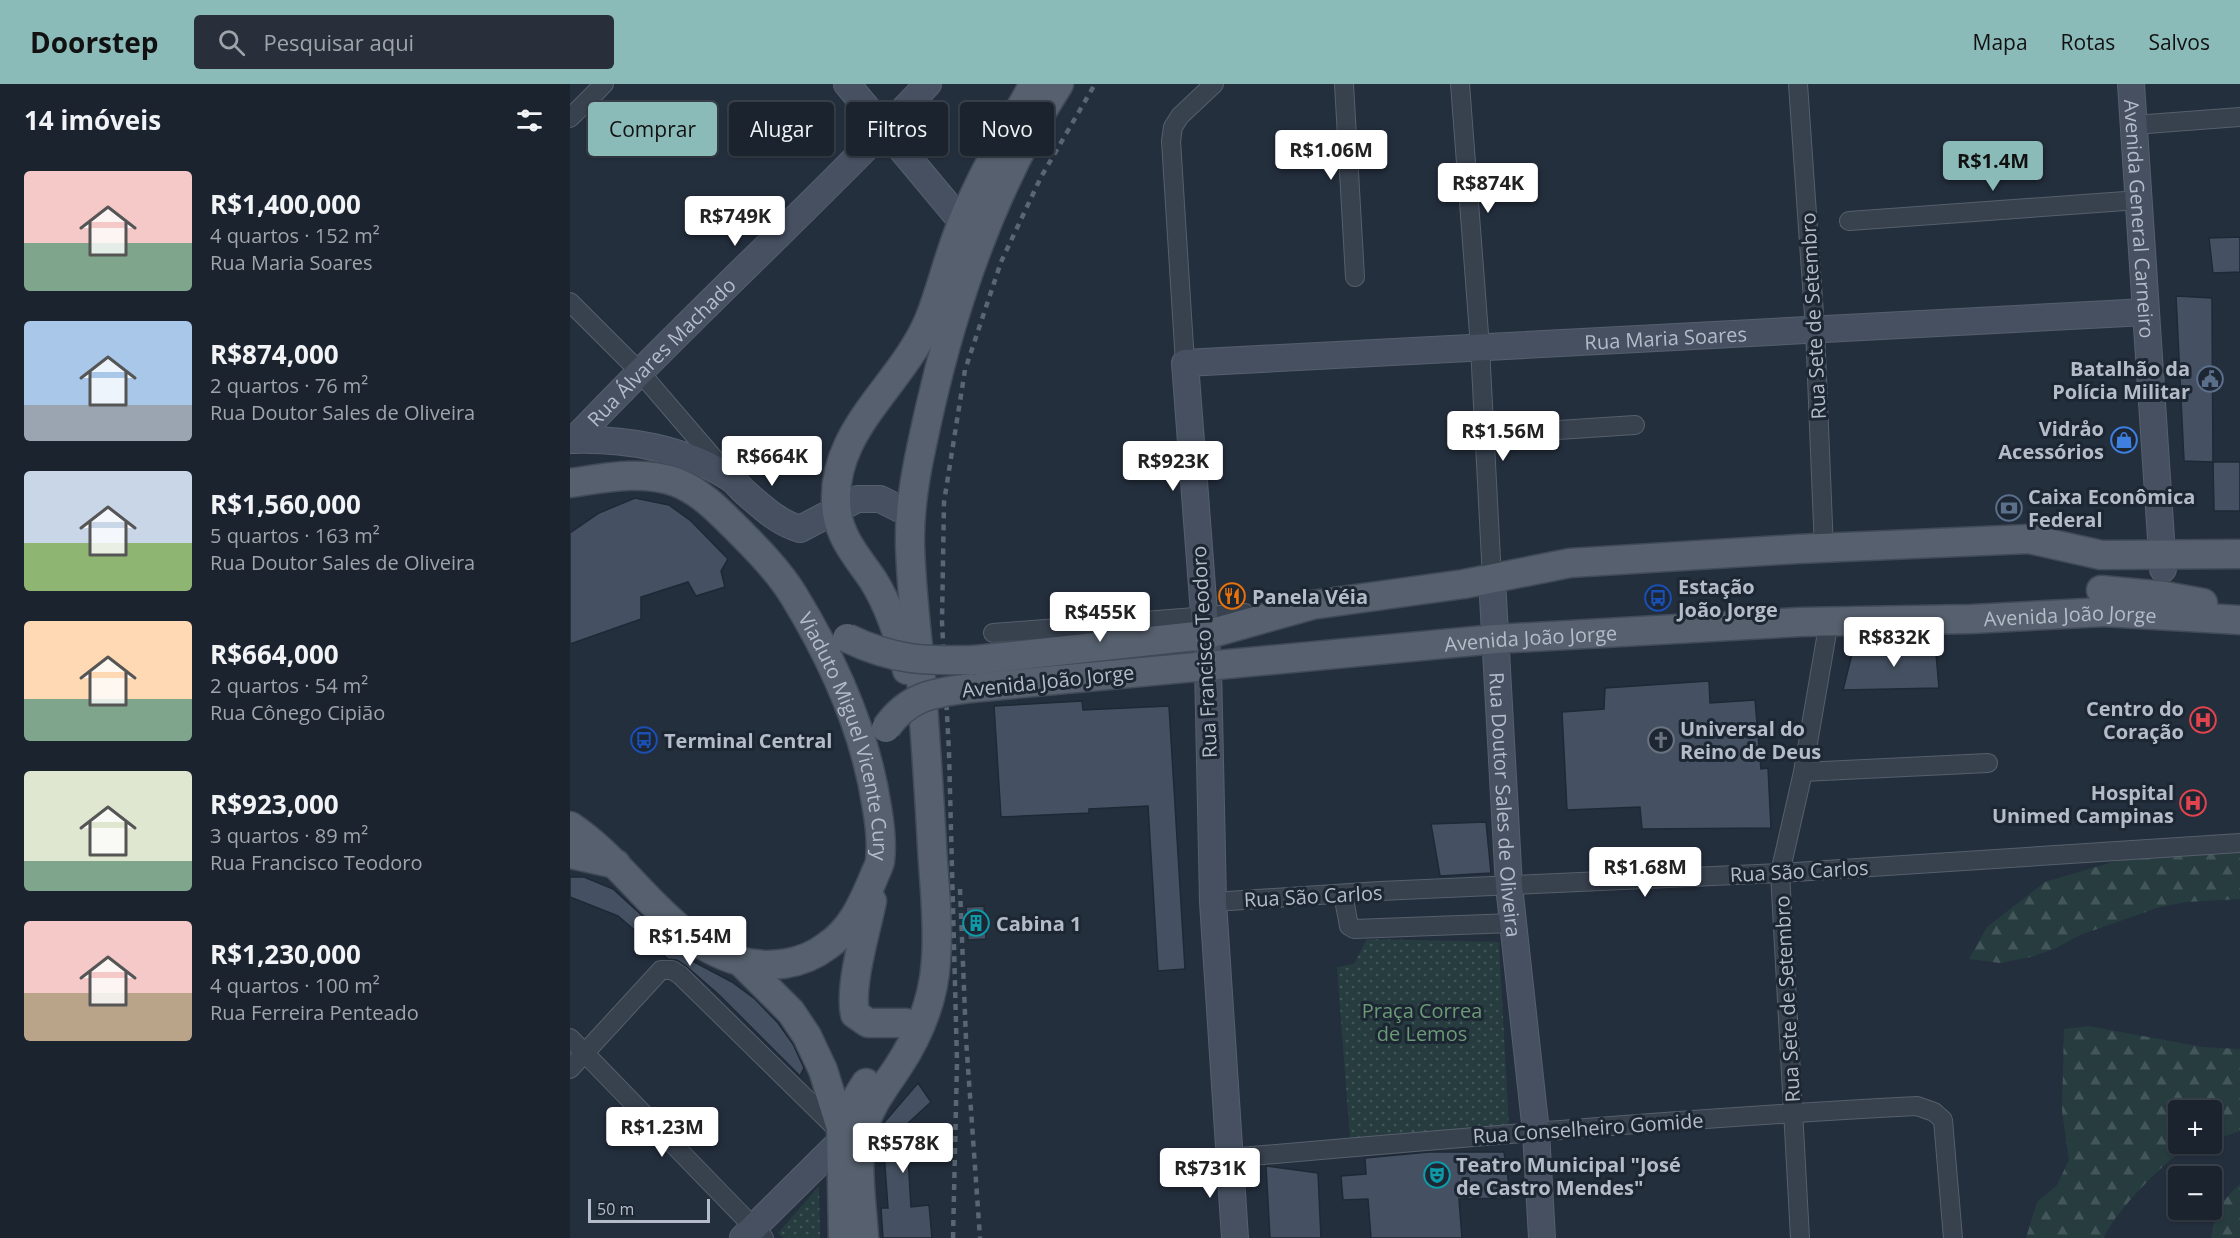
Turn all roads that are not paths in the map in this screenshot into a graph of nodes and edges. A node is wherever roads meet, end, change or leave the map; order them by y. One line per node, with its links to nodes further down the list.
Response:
1 (604, 84): 14 (street)
2 (847, 84): 11 (street)
3 (928, 84): 12 (street, Rua Álvares Machado)
4 (1034, 84): 20 (main road)
5 (1059, 84): 35 (main road)
6 (1214, 84): 26 (street, Rua Francisco Teodoro)
7 (1344, 84): 21 (street)
8 (1460, 84): 25 (street, Rua Doutor Sales de Oliveira)
9 (1798, 84): 24 (street, Rua Sete de Setembro)
10 (2132, 84): 15 (street, Avenida General Carneiro)
11 (863, 102)
12 (911, 102)
13 (2240, 117): 15 (street)
14 (570, 118)
15 (2134, 125): 18 (street, Avenida General Carneiro)
16 (858, 156): 27 (street, Rua Álvares Machado)
17 (908, 156): 20 (street)
18 (2139, 200): 19 (street); 23 (street, Avenida General Carneiro)
19 (1849, 221)
20 (962, 222): 34 (main road)
21 (1355, 276)
22 (570, 302): 27 (street)
23 (2146, 312): 24 (street, Rua Maria Soares); 40 (street, Avenida General Carneiro)
24 (1815, 329): 25 (street, Rua Maria Soares); 37 (street, Rua Sete de Setembro)
25 (1479, 347): 26 (street, Rua Maria Soares); 29 (street, Rua Doutor Sales de Oliveira)
26 (1185, 363): 48 (street, Rua Francisco Teodoro)
27 (639, 371): 30 (street, Rua Álvares Machado); 31 (street)
28 (1635, 425): 29 (street)
29 (1483, 435): 41 (street, Rua Doutor Sales de Oliveira)
30 (572, 440): 31 (street)
31 (731, 478): 34 (street)
32 (583, 481): 33 (main road, Viaduto Miguel Vicente Cury); 44 (main road, Viaduto Miguel Vicente Cury)
33 (570, 488)
34 (837, 511): 35 (street); 66 (main road)
35 (910, 513): 71 (main road)
36 (2029, 539): 37 (main road, Avenida João Jorge); 39 (main road); 40 (main road, Avenida João Jorge)
37 (1824, 549): 41 (main road, Avenida João Jorge)
38 (2240, 554): 40 (main road, Avenida João Jorge)
39 (1983, 558)
40 (2163, 561)
41 (1491, 579): 42 (main road, Avenida João Jorge); 49 (street, Rua Doutor Sales de Oliveira)
42 (1464, 584): 48 (main road, Avenida João Jorge); 49 (street, Avenida João Jorge)
43 (2101, 590): 45 (main road)
44 (793, 594): 48 (main road, Avenida João Jorge, bridge); 54 (main road, Viaduto Miguel Vicente Cury)
45 (2240, 611)
46 (2240, 620): 47 (main road, Avenida João Jorge)
47 (1829, 621): 49 (main road, Avenida João Jorge); 53 (street, Rua Sete de Setembro)
48 (1205, 626): 50 (street, Avenida João Jorge); 51 (street, Rua Francisco Teodoro)
49 (1494, 629): 51 (main road, Avenida João Jorge); 61 (street, Rua Doutor Sales de Oliveira)
50 (993, 633)
51 (1208, 666): 54 (main road, Avenida João Jorge, bridge); 63 (street, Rua Francisco Teodoro)
52 (1988, 763): 53 (street)
53 (1803, 772): 60 (street, Rua Sete de Setembro)
54 (872, 773): 58 (main road, Viaduto Miguel Vicente Cury)
55 (570, 826): 59 (main road, Viaduto Miguel Vicente Cury)
56 (2240, 843): 60 (street, Rua São Carlos)
57 (570, 854): 59 (main road)
58 (880, 862): 65 (main road, Viaduto Miguel Vicente Cury); 66 (main road)
59 (616, 864): 65 (main road, Viaduto Miguel Vicente Cury)
60 (1780, 873): 61 (street, Rua São Carlos); 70 (street, Rua Sete de Setembro)
61 (1509, 886): 62 (street, Rua São Carlos); 64 (street, Rua Doutor Sales de Oliveira)
62 (1343, 894): 63 (street, Rua São Carlos); 64 (street)
63 (1213, 902): 73 (street, Rua Francisco Teodoro)
64 (1514, 923): 72 (street, Rua Doutor Sales de Oliveira)
65 (740, 961): 71 (main road)
66 (906, 1023): 71 (main road)
67 (570, 1038): 68 (street)
68 (585, 1053): 69 (street); 71 (street); 74 (street)
69 (570, 1069)
70 (1794, 1113): 72 (street, Rua Conselheiro Gomide); 79 (street, Rua Sete de Setembro); 80 (street, Rua Conselheiro Gomide)
71 (847, 1130): 74 (street); 75 (main road); 76 (main road)
72 (1536, 1132): 73 (street, Rua Conselheiro Gomide); 78 (street, Rua Doutor Sales de Oliveira)
73 (1230, 1158): 77 (street, Rua Francisco Teodoro)
74 (754, 1234)
75 (843, 1238)
76 (864, 1238)
77 (1235, 1238)
78 (1542, 1238)
79 (1800, 1238)
80 (1953, 1238)

